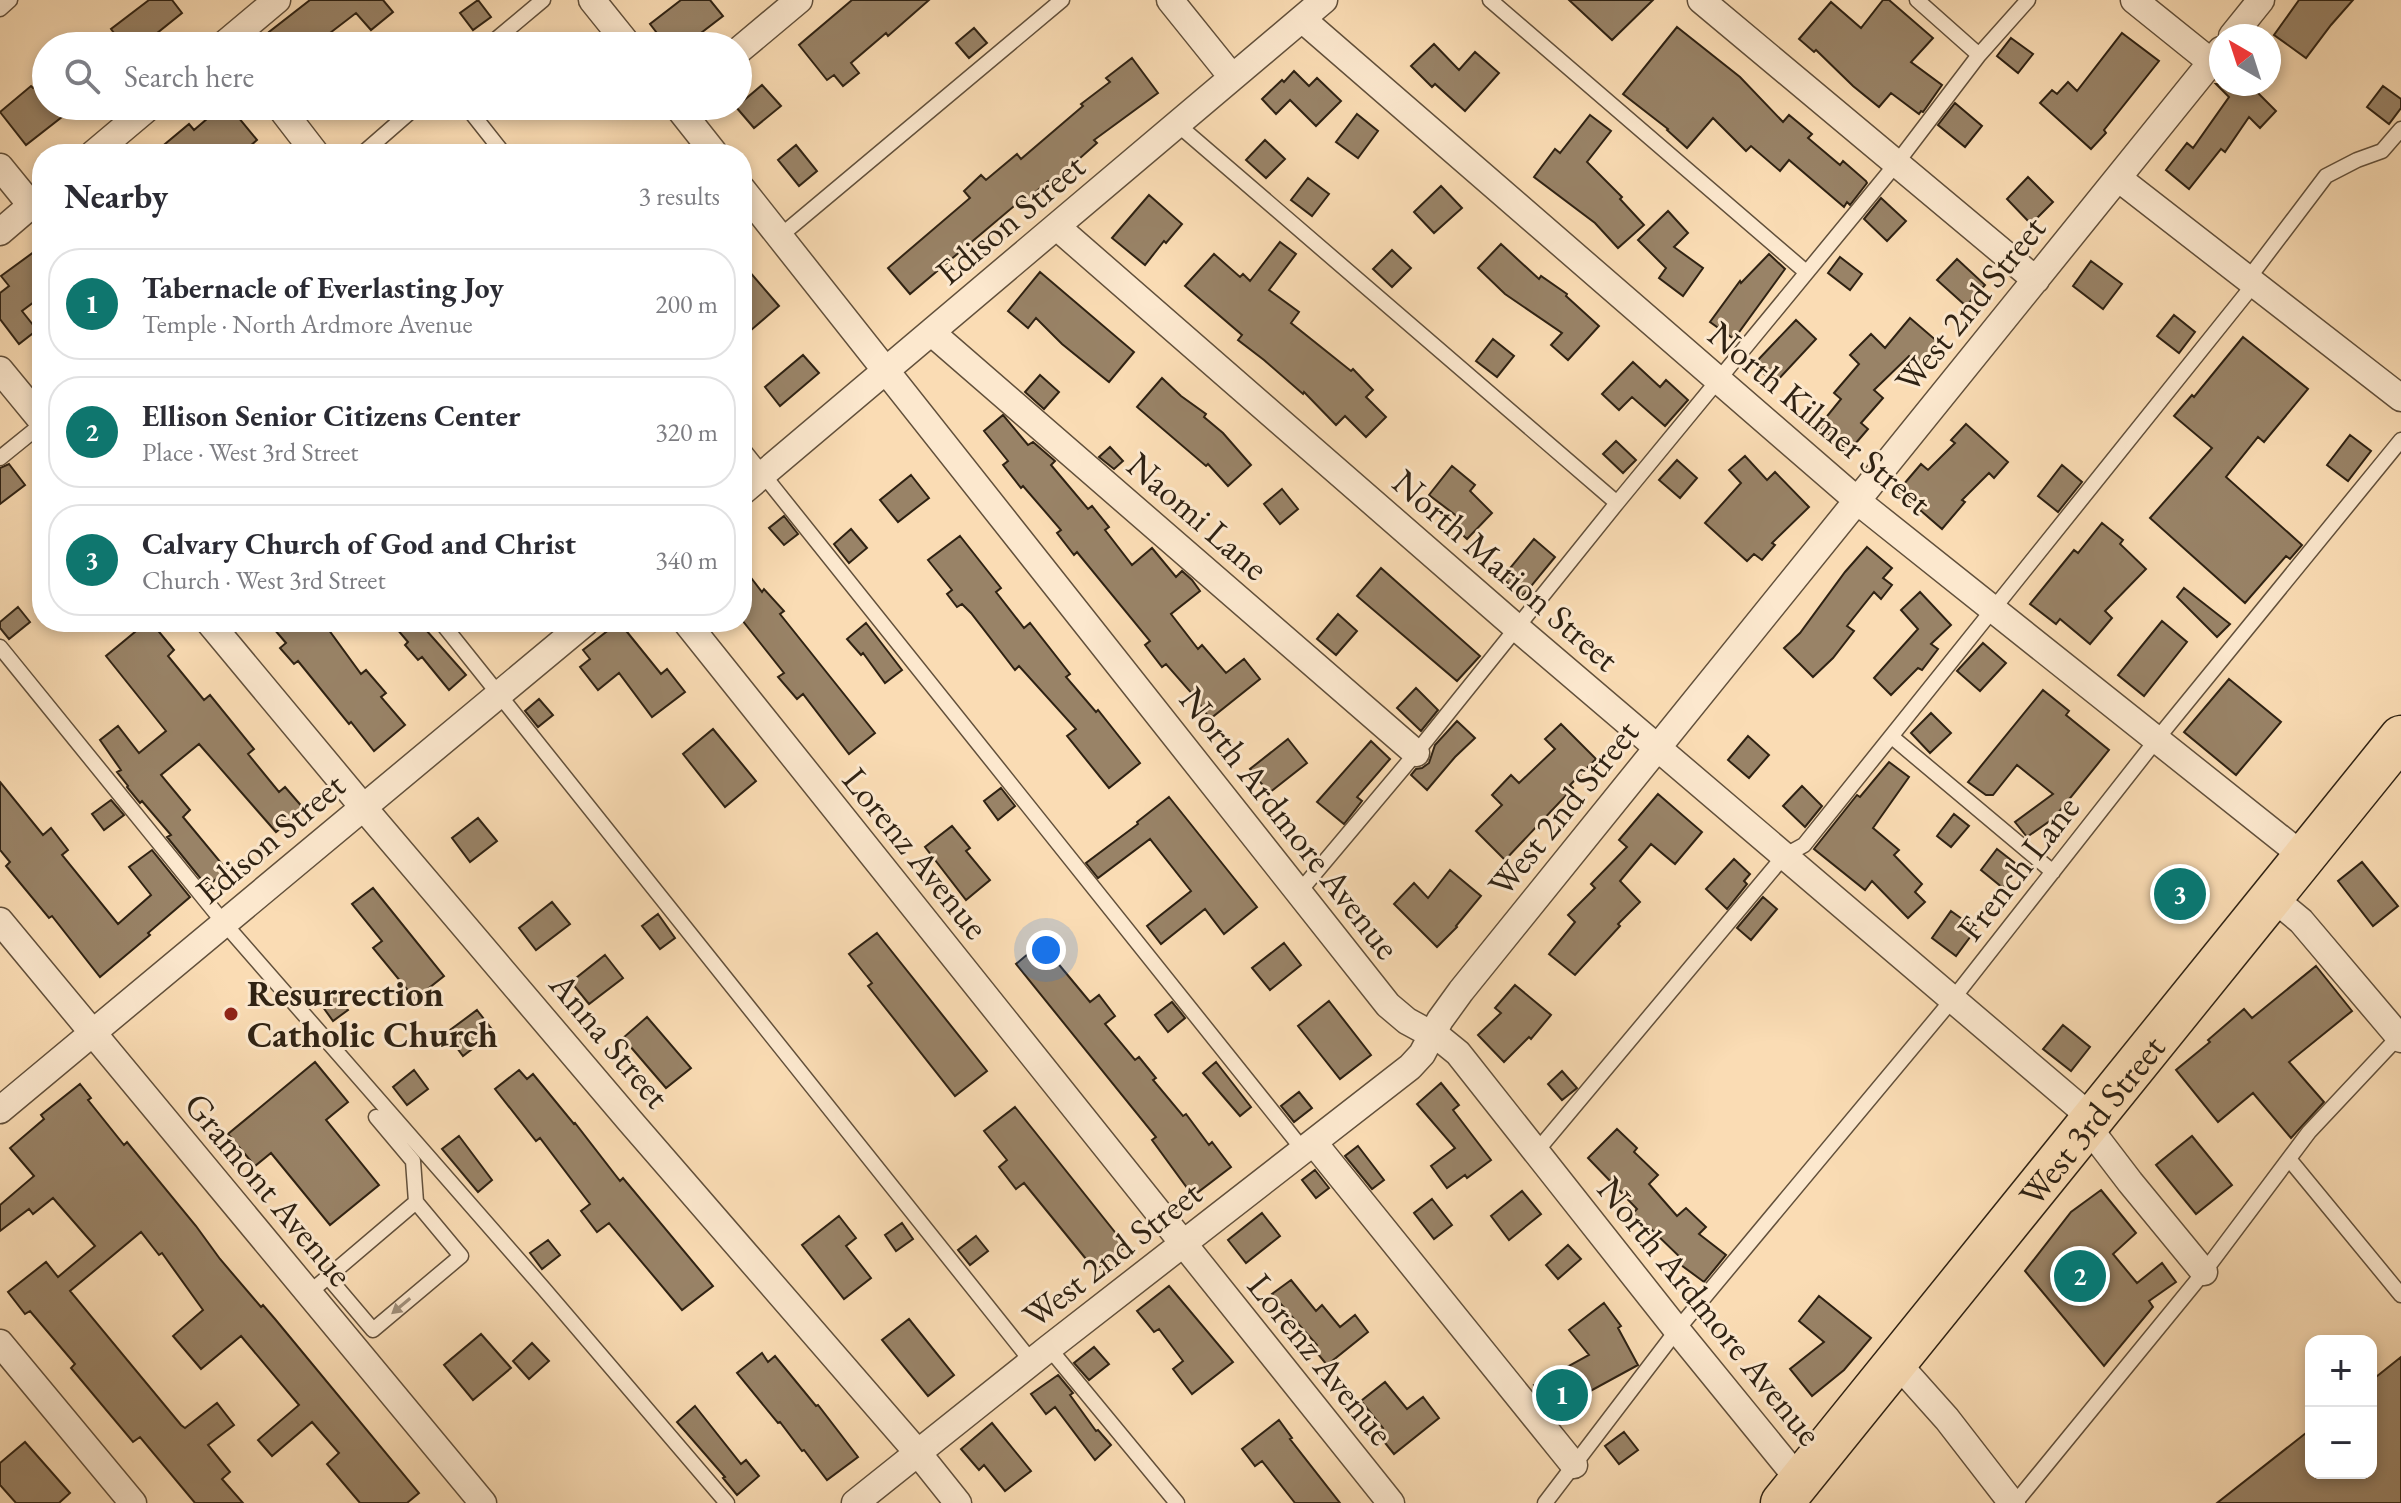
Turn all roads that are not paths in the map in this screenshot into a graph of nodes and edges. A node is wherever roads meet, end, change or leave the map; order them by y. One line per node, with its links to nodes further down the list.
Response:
1 (10, 0): 15 (lane)
2 (277, 0): 18 (street)
3 (543, 0): 19 (lane)
4 (592, 0): 20 (street)
5 (799, 0): 21 (street)
6 (1062, 0): 46 (lane)
7 (1170, 0): 25 (street)
8 (1324, 0): 16 (street, Edison Street)
9 (1490, 0): 47 (lane)
10 (1701, 0): 38 (street)
11 (1917, 0): 23 (lane)
12 (2028, 0): 23 (lane)
13 (2134, 0): 22 (street)
14 (2261, 0): 17 (street)
15 (0, 9)
16 (1302, 19): 25 (street, Edison Street); 53 (street, North Kilmer Street)
17 (2242, 24)
18 (241, 32)
19 (505, 32)
20 (618, 32)
21 (752, 39)
22 (2209, 51)
23 (1979, 55): 38 (lane)
24 (2209, 65): 40 (street, West 2nd Street)
25 (1232, 77): 31 (street, Edison Street)
26 (133, 120): 33 (street)
27 (290, 120): 34 (street)
28 (401, 120): 35 (lane)
29 (477, 120): 36 (lane)
30 (688, 120): 37 (street)
31 (1177, 124): 44 (street, Edison Street); 63 (lane)
32 (2401, 129): 49 (lane)
33 (105, 144)
34 (308, 144)
35 (373, 144)
36 (496, 144)
37 (707, 144)
38 (1896, 164): 47 (lane); 48 (street)
39 (0, 167): 41 (street)
40 (2118, 178): 48 (street, West 2nd Street); 49 (street)
41 (32, 196)
42 (752, 202): 46 (street, North Ardmore Avenue)
43 (32, 205): 45 (street)
44 (1057, 227): 50 (street, Edison Street); 65 (street, North Marion Street)
45 (0, 232)
46 (779, 237): 52 (street, North Ardmore Avenue)
47 (1806, 272): 53 (lane)
48 (2036, 280): 62 (street, West 2nd Street)
49 (2251, 282): 54 (street); 64 (lane)
50 (932, 333): 52 (street, Edison Street); 76 (street, Naomi Lane)
51 (0, 370): 55 (street)
52 (885, 372): 60 (street, Edison Street); 81 (street, North Ardmore Avenue)
53 (1719, 380): 62 (street, North Kilmer Street); 63 (lane)
54 (2401, 398)
55 (32, 410)
56 (32, 431): 58 (lane)
57 (2401, 440): 74 (lane, French Lane)
58 (0, 458)
59 (752, 460): 60 (lane)
60 (763, 474): 61 (street, Edison Street); 92 (lane)
61 (752, 483)
62 (1858, 500): 64 (street, North Kilmer Street); 75 (street, West 2nd Street)
63 (1617, 503): 65 (lane)
64 (1993, 608): 72 (lane); 74 (street, North Kilmer Street)
65 (1517, 628): 75 (street, North Marion Street); 76 (lane)
66 (217, 632): 77 (street, Anna Street)
67 (449, 632): 71 (lane)
68 (574, 632): 71 (street, Edison Street)
69 (694, 632): 96 (street, Lorenz Avenue)
70 (0, 647): 84 (lane)
71 (500, 694): 77 (street, Edison Street); 102 (lane)
72 (1892, 737): 78 (lane); 80 (lane)
73 (2401, 737): 79 (main road, West 3rd Street)
74 (2157, 739): 79 (street, North Kilmer Street); 80 (lane, French Lane)
75 (1658, 747): 78 (street, North Marion Street); 87 (street, West 2nd Street)
76 (1416, 753): 81 (lane)
77 (363, 807): 84 (street, Edison Street); 104 (street, Anna Street)
78 (1784, 856): 85 (street, North Marion Street); 93 (lane)
79 (2304, 857): 82 (main road, West 3rd Street)
80 (2053, 872): 85 (lane, French Lane)
81 (1300, 891): 87 (street, North Ardmore Avenue)
82 (2272, 897): 88 (street); 91 (main road, West 3rd Street)
83 (0, 921): 86 (street, Gramont Avenue)
84 (224, 923): 86 (street, Edison Street); 109 (lane)
85 (1952, 1000): 91 (street, North Marion Street); 100 (lane, French Lane)
86 (94, 1033): 89 (street, Edison Street); 98 (street, Gramont Avenue)
87 (1432, 1035): 92 (street, West 2nd Street); 93 (street, North Ardmore Avenue)
88 (2401, 1037): 94 (lane)
89 (0, 1110)
90 (376, 1117): 95 (lane)
91 (2090, 1123): 97 (street, North Marion Street); 103 (main road, West 3rd Street)
92 (1309, 1147): 96 (street, West 2nd Street); 105 (street)
93 (1536, 1152): 100 (street, North Ardmore Avenue)
94 (2289, 1159): 97 (lane); 99 (lane)
95 (416, 1202): 98 (lane); 98 (lane, one-way to 98)
96 (1182, 1244): 102 (street, West 2nd Street); 113 (street, Lorenz Avenue)
97 (2204, 1272): 115 (lane)
98 (318, 1285): 108 (street, Gramont Avenue)
99 (2401, 1295)
100 (1677, 1330): 105 (lane, French Lane); 106 (street, North Ardmore Avenue)
101 (0, 1343): 107 (street)
102 (1040, 1355): 104 (street, West 2nd Street); 112 (lane)
103 (1897, 1363): 106 (main road, West 3rd Street); 115 (street)
104 (918, 1453): 110 (street, West 2nd Street); 111 (street, Anna Street)
105 (1574, 1465): 114 (lane, French Lane)
106 (1791, 1492)
107 (133, 1503)
108 (483, 1503)
109 (727, 1503)
110 (855, 1503)
111 (958, 1503)
112 (1177, 1503)
113 (1391, 1503)
114 (1545, 1503)
115 (2014, 1503)

